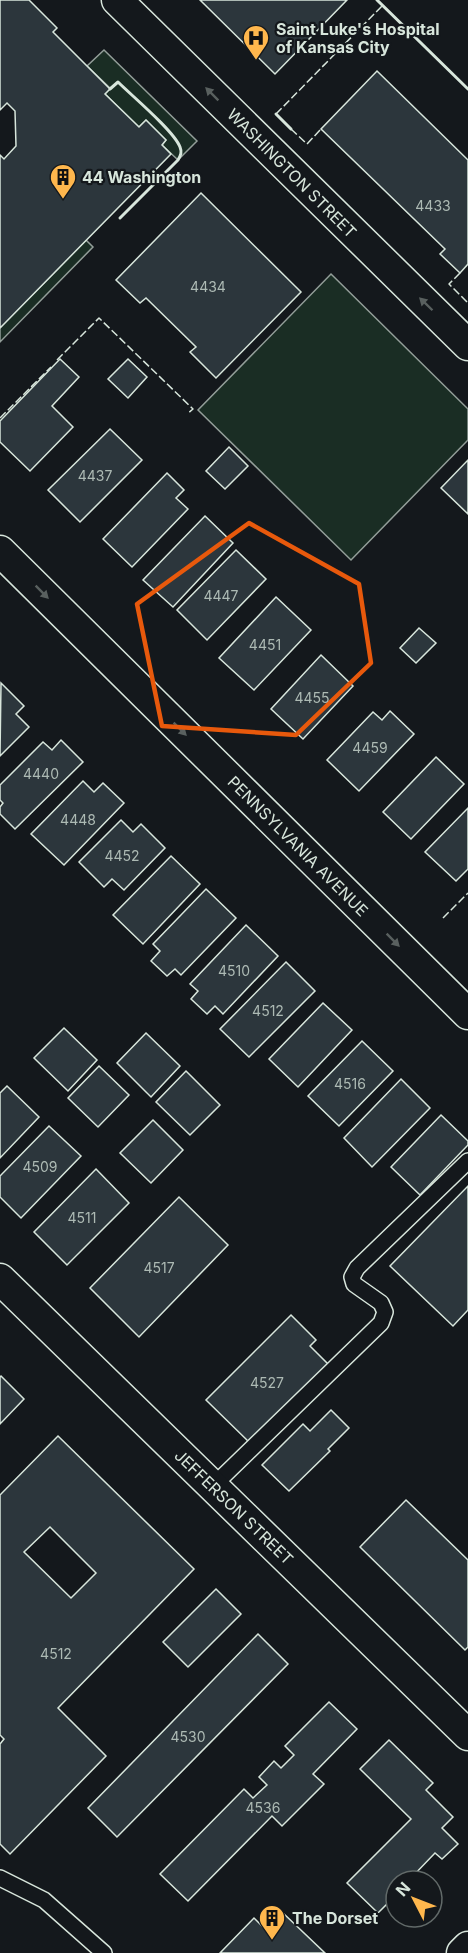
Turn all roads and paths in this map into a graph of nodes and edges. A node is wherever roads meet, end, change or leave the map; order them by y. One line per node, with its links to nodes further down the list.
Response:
1 (117, 0): 2 (street, WASHINGTON STREET, one-way to 1)
2 (468, 345)
3 (0, 551): 4 (street, PENNSYLVANIA AVENUE, one-way to 4)
4 (468, 1014)
5 (468, 1161): 7 (lane)
6 (0, 1279): 7 (street, JEFFERSON STREET)
7 (213, 1486): 8 (street, JEFFERSON STREET)
8 (468, 1735)
9 (0, 1878): 11 (lane)
10 (468, 1947): 12 (street)
11 (104, 1953)
12 (462, 1953)

